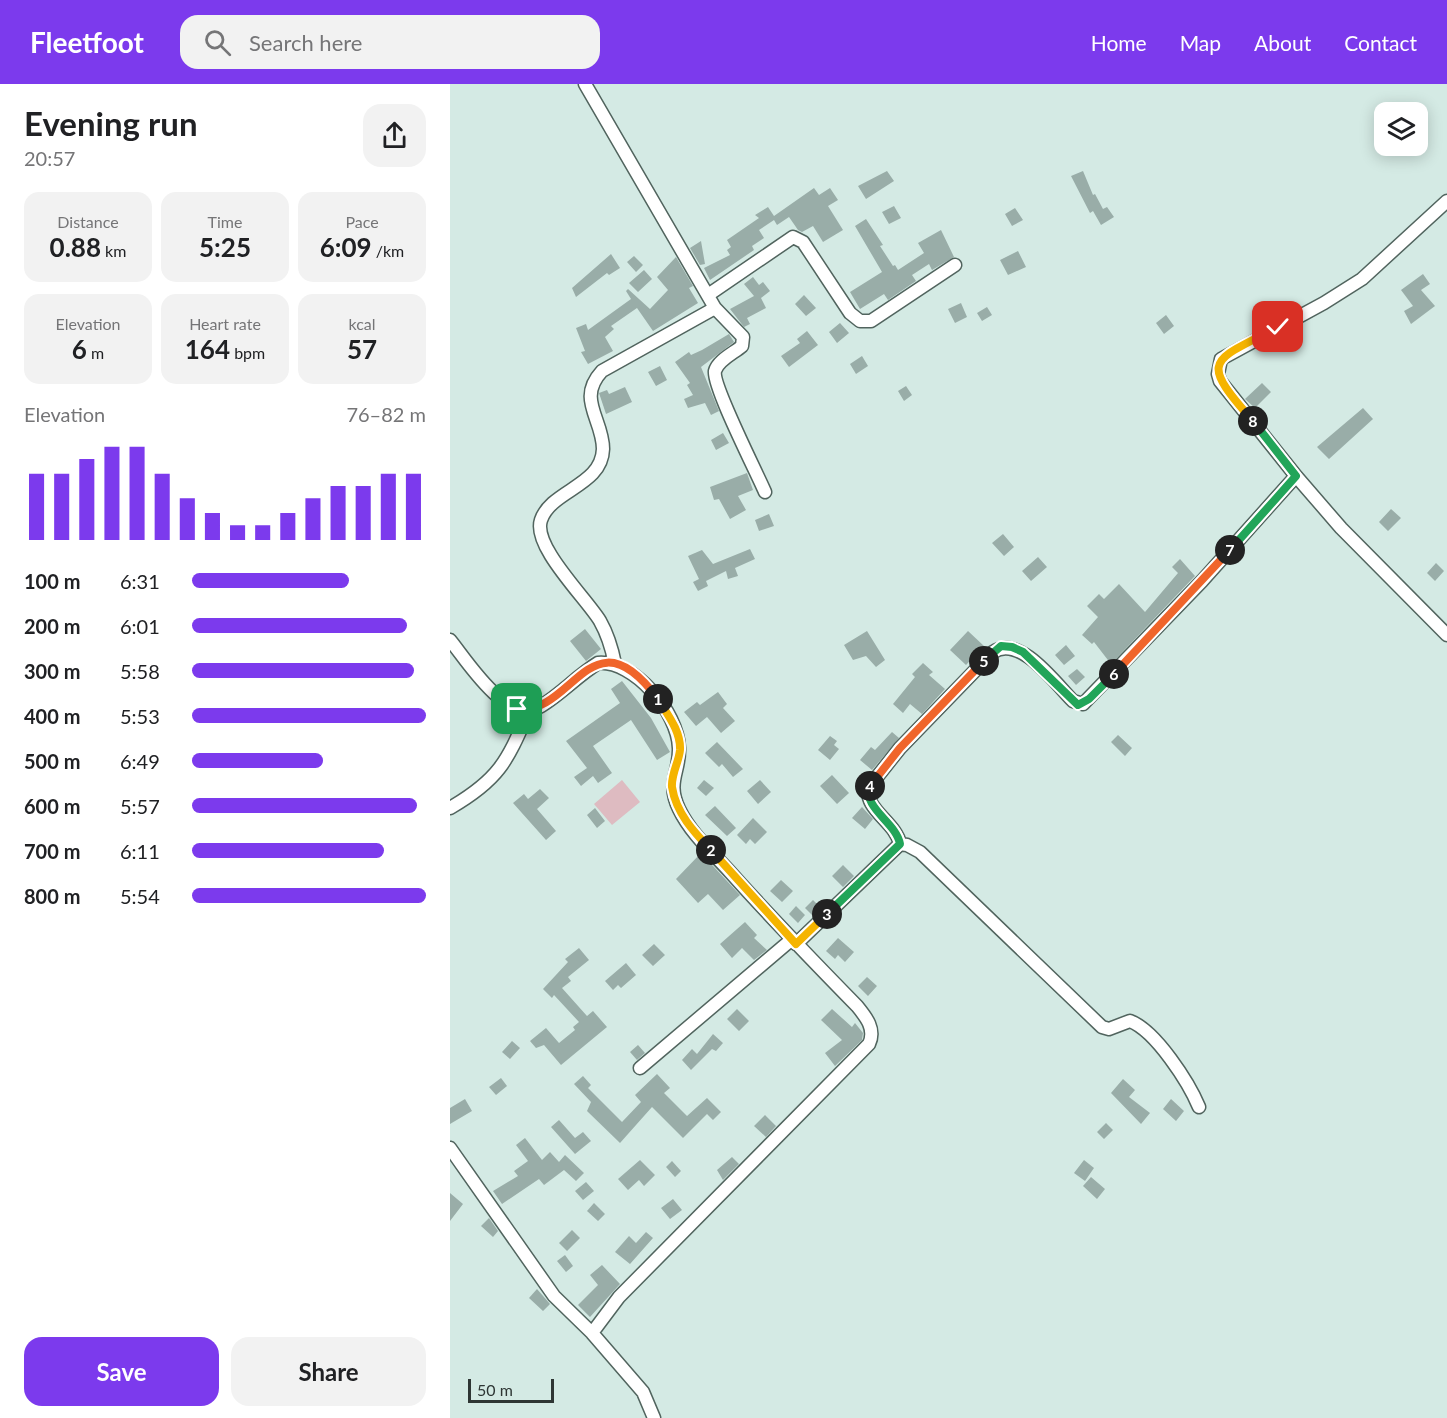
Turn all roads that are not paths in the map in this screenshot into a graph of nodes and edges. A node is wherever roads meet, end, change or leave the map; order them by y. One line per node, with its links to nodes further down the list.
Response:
1 (585, 84): 4 (street)
2 (1447, 201): 6 (street)
3 (955, 266): 4 (street)
4 (708, 295): 5 (street)
5 (716, 308): 7 (street); 10 (street)
6 (1296, 476): 8 (street); 13 (street)
7 (765, 492)
8 (1447, 635)
9 (450, 640): 11 (street)
10 (615, 664): 11 (street); 14 (street)
11 (529, 711): 12 (street)
12 (450, 808)
13 (900, 844): 14 (street); 16 (street)
14 (794, 942): 15 (street); 18 (street)
15 (640, 1068)
16 (1199, 1107)
17 (450, 1148): 18 (street)
18 (592, 1333): 19 (street)
19 (654, 1418)

